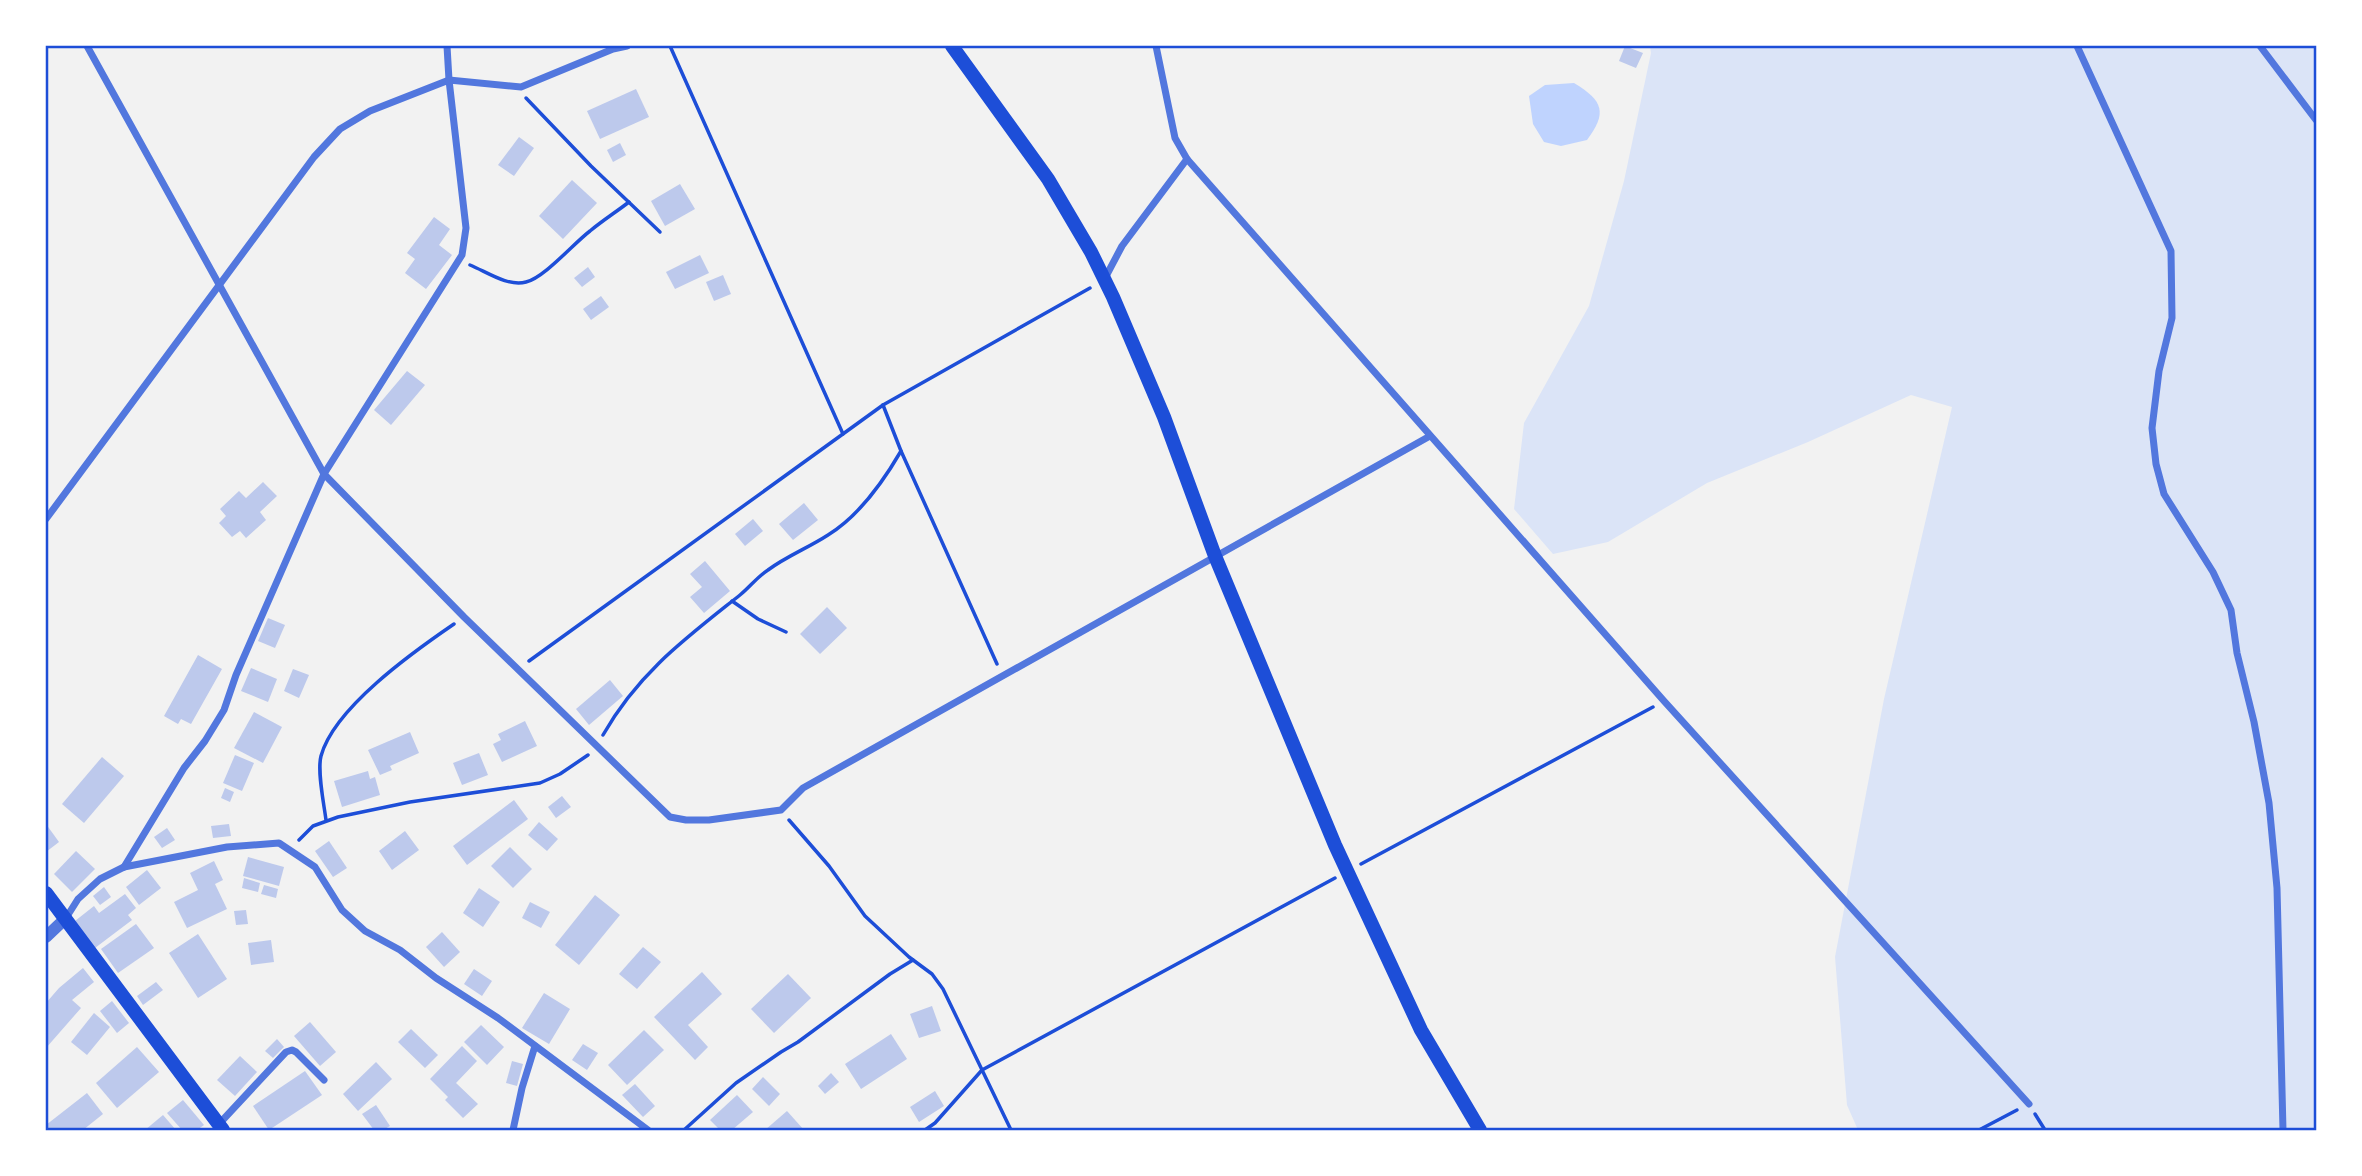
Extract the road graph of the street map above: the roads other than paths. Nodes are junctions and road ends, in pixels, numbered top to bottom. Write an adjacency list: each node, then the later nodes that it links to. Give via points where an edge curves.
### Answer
1 (87, 46): 12 (street)
2 (447, 46): 8 (street)
3 (627, 46): 8 (street, via 521,87)
4 (952, 46): 11 (main road, via 1048,178)
5 (1156, 46): 10 (street, via 1175,138)
6 (2077, 46): 28 (street, via 2171,251 2172,318 2151,428 2164,494 2231,610 2257,736 2277,888)
7 (2260, 46): 9 (street)
8 (449, 80): 12 (street, via 370,111 340,129); 14 (street, via 466,228 460,260)
9 (2316, 120)
10 (1187, 159): 11 (street, via 1122,246); 13 (street)
11 (1104, 280): 16 (main road, via 1164,417)
12 (218, 285): 14 (street); 15 (street)
13 (1430, 436): 16 (street); 23 (street)
14 (324, 474): 16 (street, via 670,817 709,820 781,810 803,788); 17 (street, via 224,710)
15 (46, 519)
16 (1215, 556): 27 (main road, via 1335,845 1421,1030)
17 (124, 867): 19 (street, via 100,879); 21 (street, via 279,843 315,867 342,910 365,931 400,950)
18 (46, 893): 19 (main road)
19 (66, 918): 20 (street); 24 (main road)
20 (46, 937)
21 (535, 1046): 25 (street); 26 (street)
22 (324, 1080): 24 (street, via 304,1057 292,1050 286,1052)
23 (2029, 1104)
24 (221, 1128)
25 (513, 1130)
26 (648, 1130)
27 (1480, 1130)
28 (2283, 1130)

